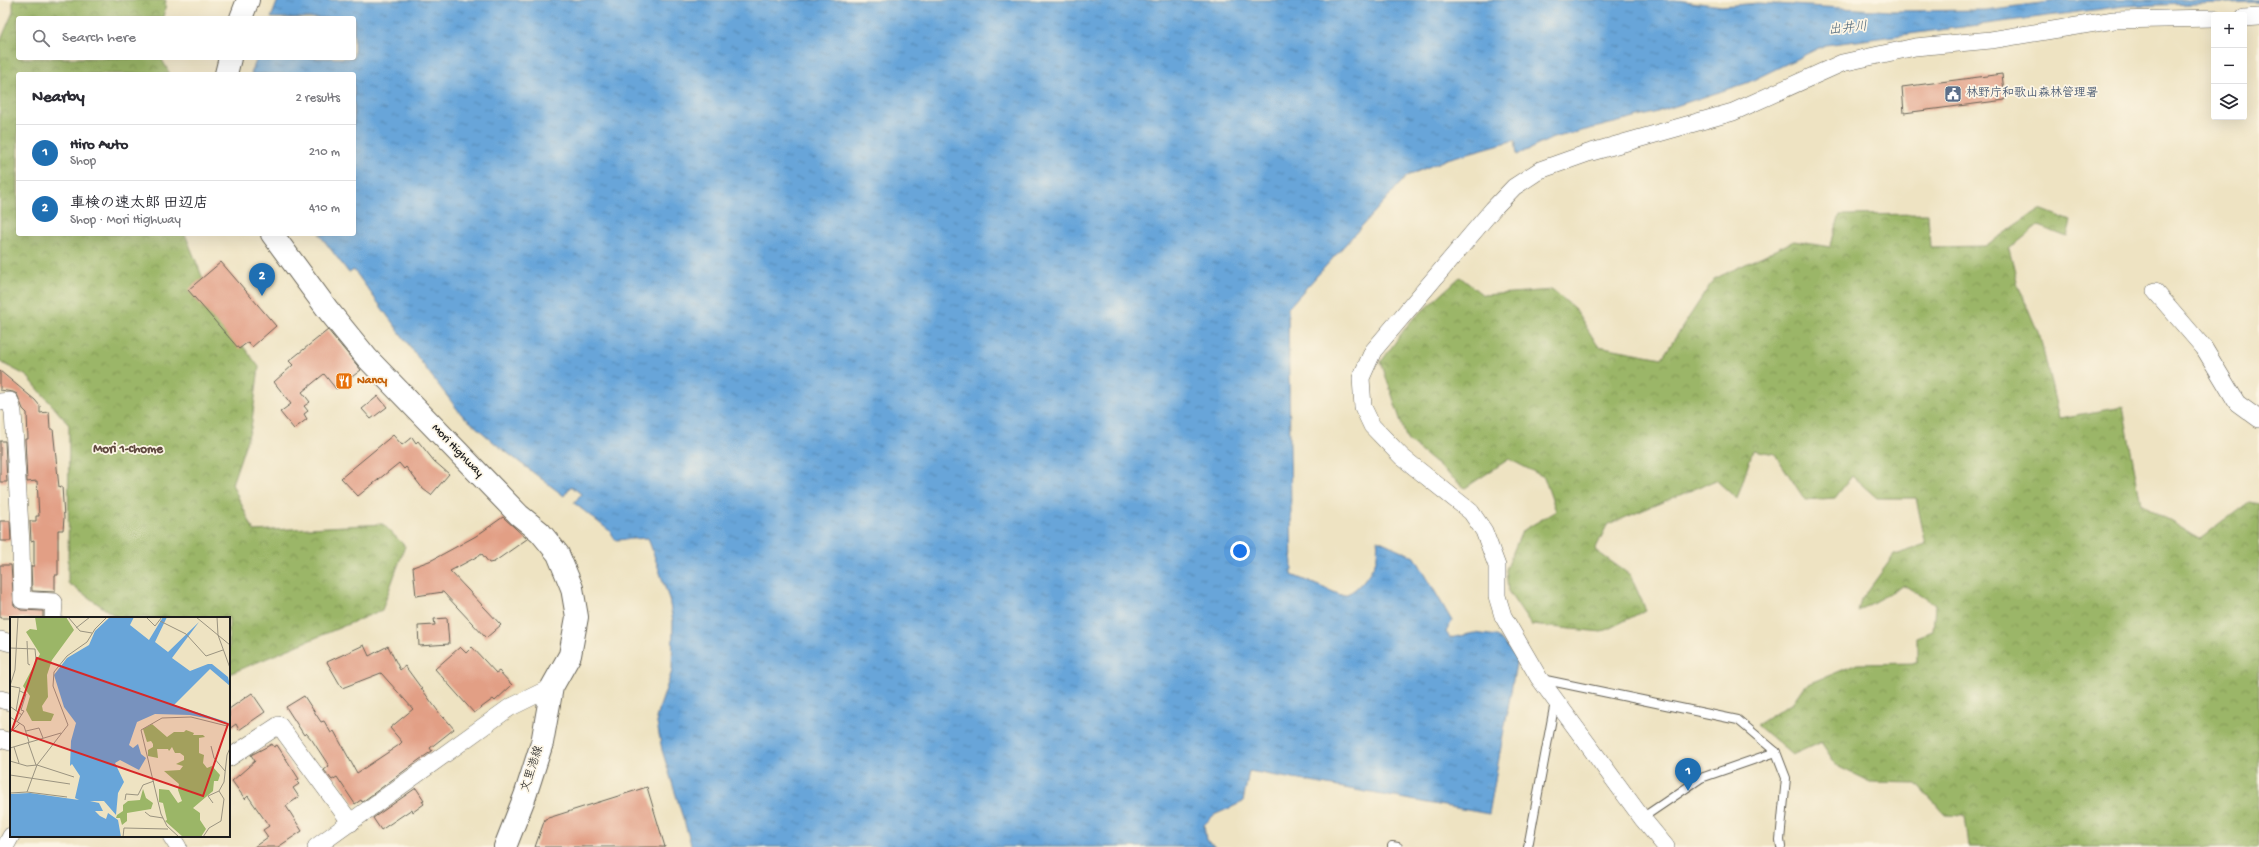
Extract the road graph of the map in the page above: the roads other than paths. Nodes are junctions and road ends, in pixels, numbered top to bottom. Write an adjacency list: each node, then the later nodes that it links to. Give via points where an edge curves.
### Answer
1 (248, 0): 2 (main road)
2 (242, 16)
3 (2259, 17): 5 (street)
4 (2211, 18): 16 (street, via 2114,20 1991,40 1915,47 1842,63 1732,112 1588,153 1540,170 1514,187 1373,351 1361,378 1363,407 1372,426 1402,457 1472,512 1484,531 1497,566 1497,596 1503,616)
5 (2247, 18)
6 (230, 60): 7 (main road)
7 (226, 72)
8 (273, 236): 17 (main road, Mori Highway, via 367,358 519,515 540,532 558,554 572,588 576,617 570,655)
9 (2155, 292): 11 (street, via 2204,348 2236,403)
10 (0, 402): 12 (street, via 10,401 13,412 17,449)
11 (2259, 419)
12 (8, 466): 13 (street, via 21,544 22,600 54,602)
13 (53, 617)
14 (0, 640): 15 (street)
15 (10, 643)
16 (1539, 678): 19 (street); 23 (lane, via 1738,720)
17 (552, 687): 26 (street, via 509,708); 32 (main road, 文里港線, via 542,743)
18 (0, 699): 20 (street)
19 (1555, 701): 25 (street); 33 (lane)
20 (10, 702)
21 (0, 739): 22 (street)
22 (10, 742)
23 (1776, 752): 25 (lane, via 1701,778); 35 (lane, via 1786,778)
24 (230, 757): 26 (street, via 279,724)
25 (1642, 818): 34 (street)
26 (350, 823): 31 (street)
27 (10, 837): 29 (street)
28 (172, 837): 30 (street)
29 (5, 847)
30 (178, 847)
31 (316, 847)
32 (505, 847)
33 (1528, 847)
34 (1666, 847)
35 (1781, 847)

